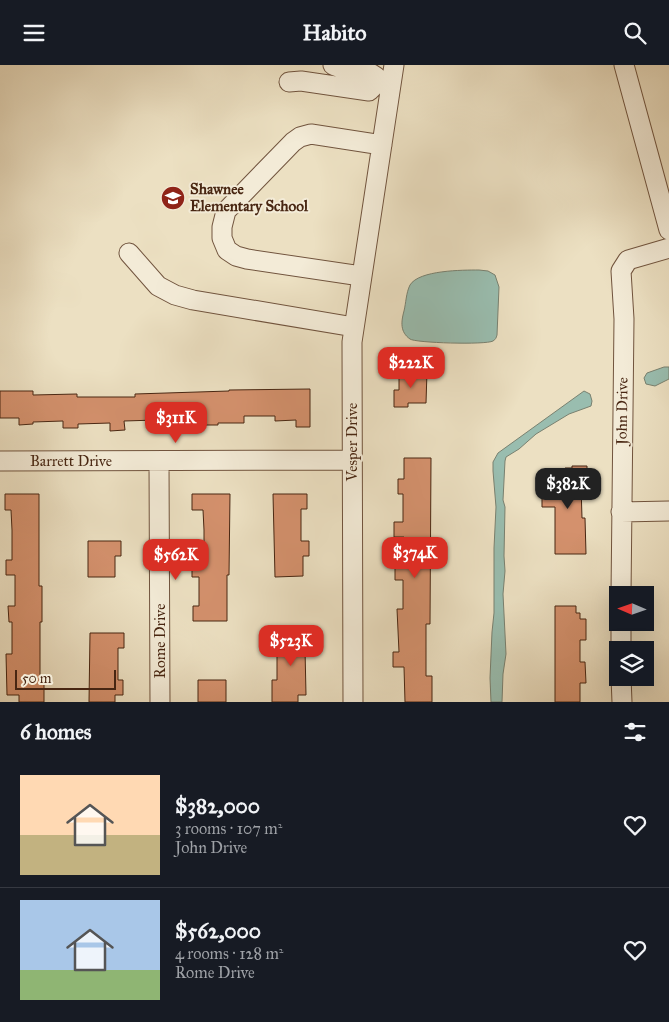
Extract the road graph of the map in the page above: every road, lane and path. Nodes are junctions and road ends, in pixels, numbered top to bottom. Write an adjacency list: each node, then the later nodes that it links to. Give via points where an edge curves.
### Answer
1 (332, 65): 3 (street, via 339,69)
2 (624, 65): 6 (street)
3 (388, 76): 4 (street, via 369,91); 5 (street, Vesper Drive)
4 (288, 82)
5 (382, 145): 9 (street, Vesper Drive); 9 (street, via 311,134 300,137 226,211 222,227 222,239 227,250 236,256)
6 (669, 229)
7 (669, 247): 15 (street, John Drive, via 628,260 621,271 624,319)
8 (129, 253): 10 (street, via 158,286 175,295)
9 (362, 276): 10 (street, Vesper Drive)
10 (354, 327): 11 (street, Vesper Drive)
11 (352, 460): 13 (street, Barrett Drive); 19 (street, Vesper Drive)
12 (0, 461): 13 (street, Barrett Drive)
13 (159, 461): 18 (street, Rome Drive)
14 (669, 511): 15 (street)
15 (621, 512): 16 (street, John Drive)
16 (621, 586)
17 (622, 686): 20 (street)
18 (160, 702)
19 (353, 702)
20 (622, 702)

